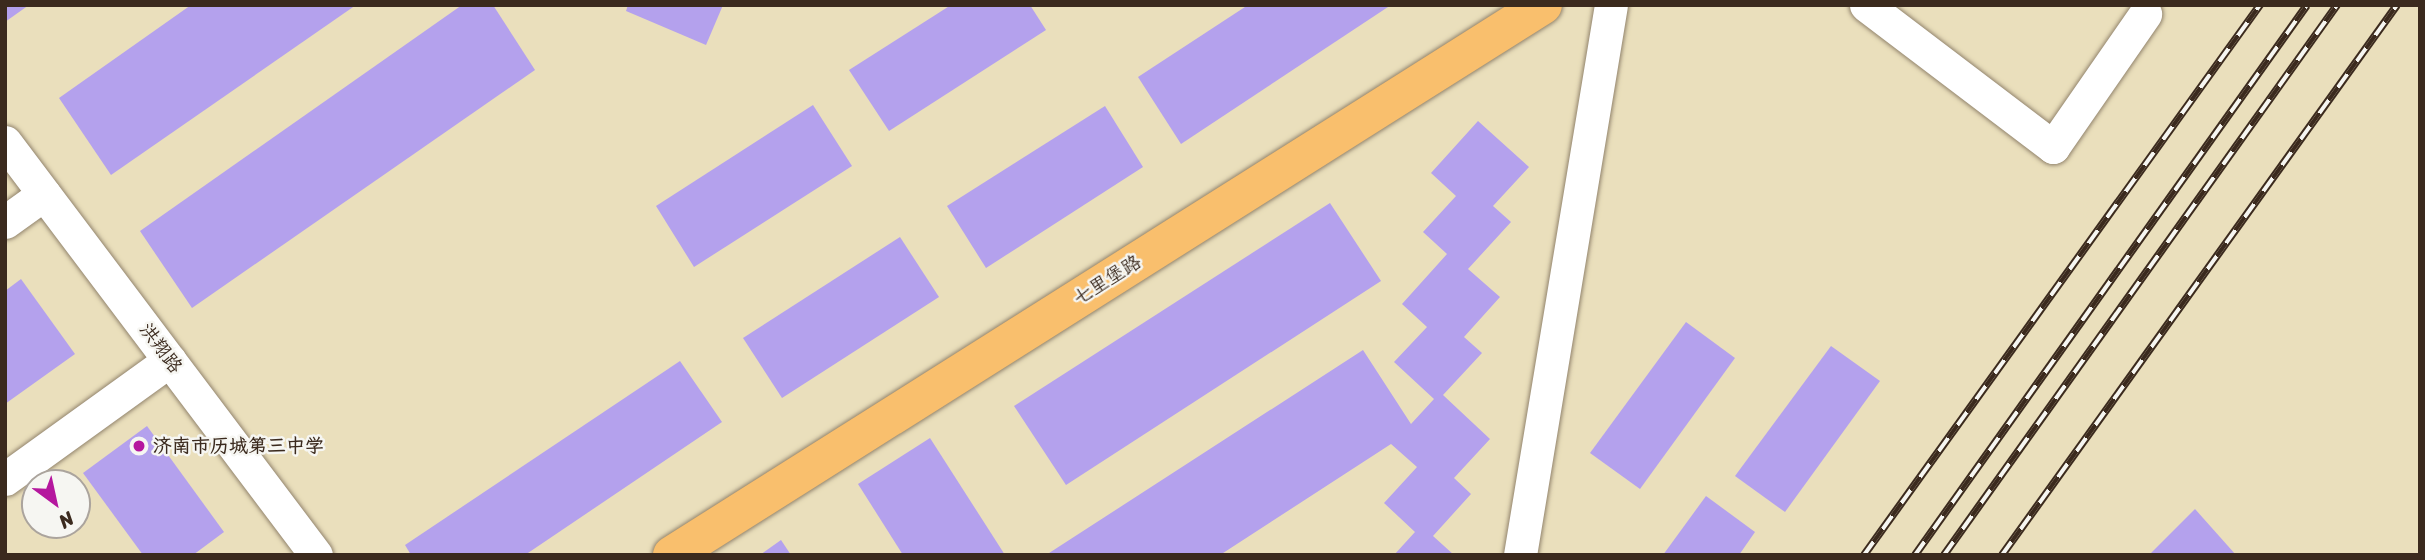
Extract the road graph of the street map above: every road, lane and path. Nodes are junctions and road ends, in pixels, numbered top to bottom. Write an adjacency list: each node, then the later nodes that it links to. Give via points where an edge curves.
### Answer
1 (1611, 5): 12 (street)
2 (1866, 5): 4 (street, via 2053,147)
3 (1527, 9): 11 (main road, 七里堡路)
4 (2145, 14)
5 (5, 142): 6 (street, 洪翔路)
6 (44, 194): 7 (street); 8 (street, 洪翔路)
7 (5, 222)
8 (170, 360): 9 (street); 10 (street, 洪翔路)
9 (5, 479)
10 (316, 555)
11 (672, 555)
12 (1520, 555)

